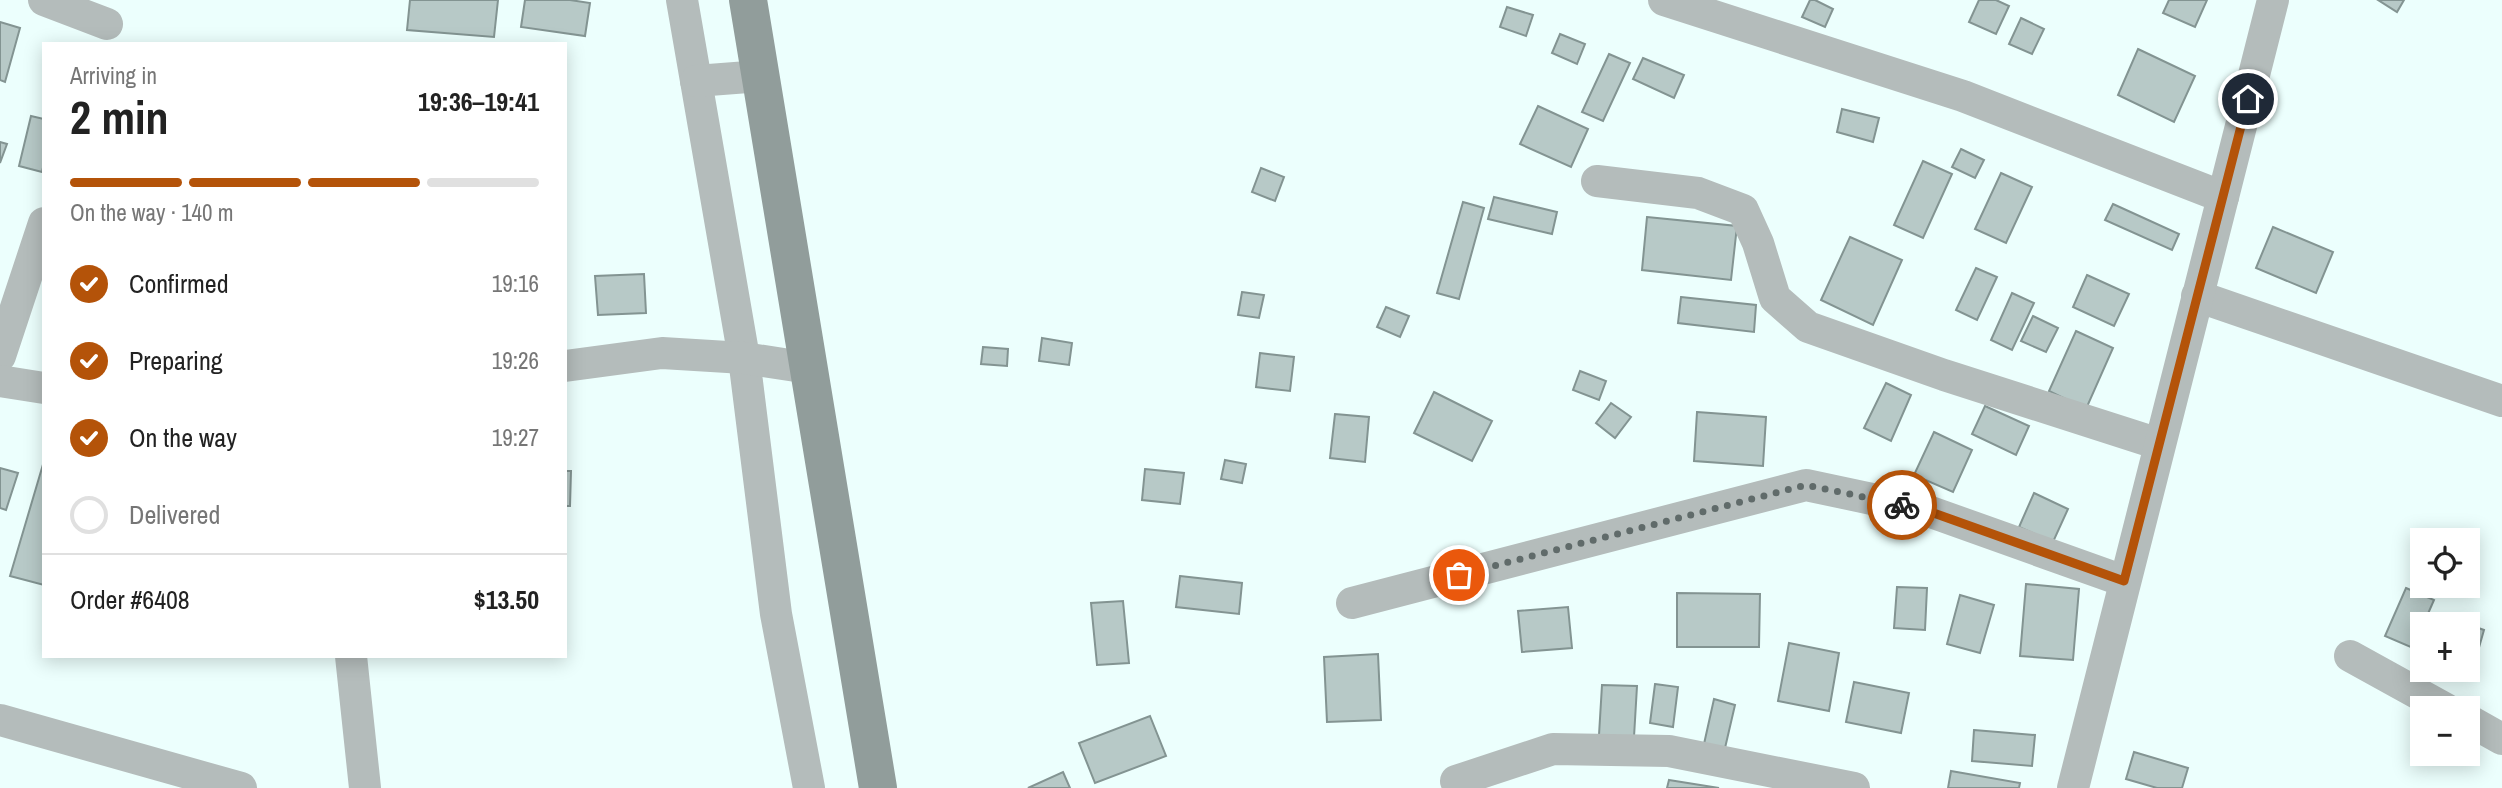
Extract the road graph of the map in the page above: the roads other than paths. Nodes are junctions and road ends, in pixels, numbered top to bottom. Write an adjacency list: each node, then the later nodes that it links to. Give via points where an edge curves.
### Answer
1 (44, 0): 6 (street)
2 (682, 0): 8 (street)
3 (748, 0): 7 (main road)
4 (1664, 0): 10 (street, via 1963,96)
5 (2273, 0): 10 (street)
6 (108, 23)
7 (761, 76): 8 (street); 16 (main road)
8 (696, 81): 14 (street)
9 (1597, 181): 20 (street, via 1698,193 1743,210 1775,298 1808,327)
10 (2223, 197): 12 (street)
11 (42, 229): 13 (street)
12 (2197, 296): 19 (street); 20 (street)
13 (0, 356)
14 (744, 358): 15 (street, via 662,353); 16 (street); 32 (street, via 776,614)
15 (567, 366)
16 (809, 368): 33 (main road)
17 (0, 382): 18 (street)
18 (42, 388)
19 (2502, 401)
20 (2159, 444): 21 (street)
21 (2124, 581): 22 (street, via 1928,511 1806,485); 35 (street)
22 (1352, 603)
23 (2350, 656): 25 (street)
24 (351, 658): 31 (street)
25 (2422, 696)
26 (0, 720): 30 (street)
27 (2480, 727): 28 (street)
28 (2502, 739)
29 (1456, 781): 34 (street, via 1553,749 1670,751)
30 (241, 788)
31 (365, 788)
32 (809, 788)
33 (878, 788)
34 (1854, 788)
35 (2073, 788)

